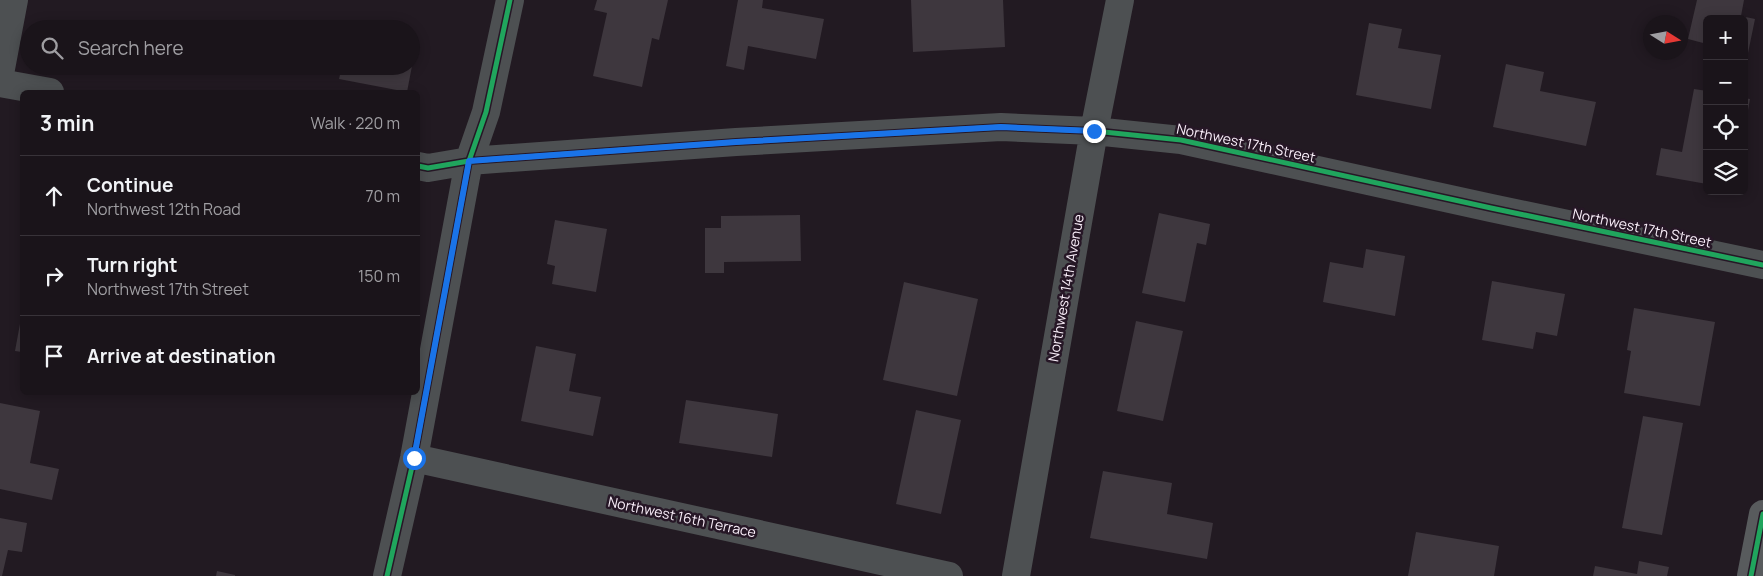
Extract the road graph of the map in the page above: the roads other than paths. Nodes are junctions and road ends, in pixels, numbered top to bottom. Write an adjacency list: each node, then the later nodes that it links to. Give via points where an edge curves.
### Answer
1 (14, 0): 4 (street)
2 (510, 0): 8 (street, via 486,112)
3 (1120, 0): 7 (street, Northwest 14th Avenue)
4 (0, 74)
5 (0, 82): 6 (street)
6 (40, 90)
7 (1094, 131): 8 (street, Northwest 17th Street, via 1001,127 726,142); 10 (street, Northwest 17th Street, via 1181,140); 15 (street, Northwest 14th Avenue)
8 (469, 161): 9 (street, Northwest 17th Street); 11 (street)
9 (420, 166)
10 (1763, 265)
11 (414, 458): 13 (street); 14 (street, Northwest 16th Terrace)
12 (1763, 514): 16 (main road)
13 (387, 576)
14 (949, 576)
15 (1016, 576)
16 (1751, 576)

